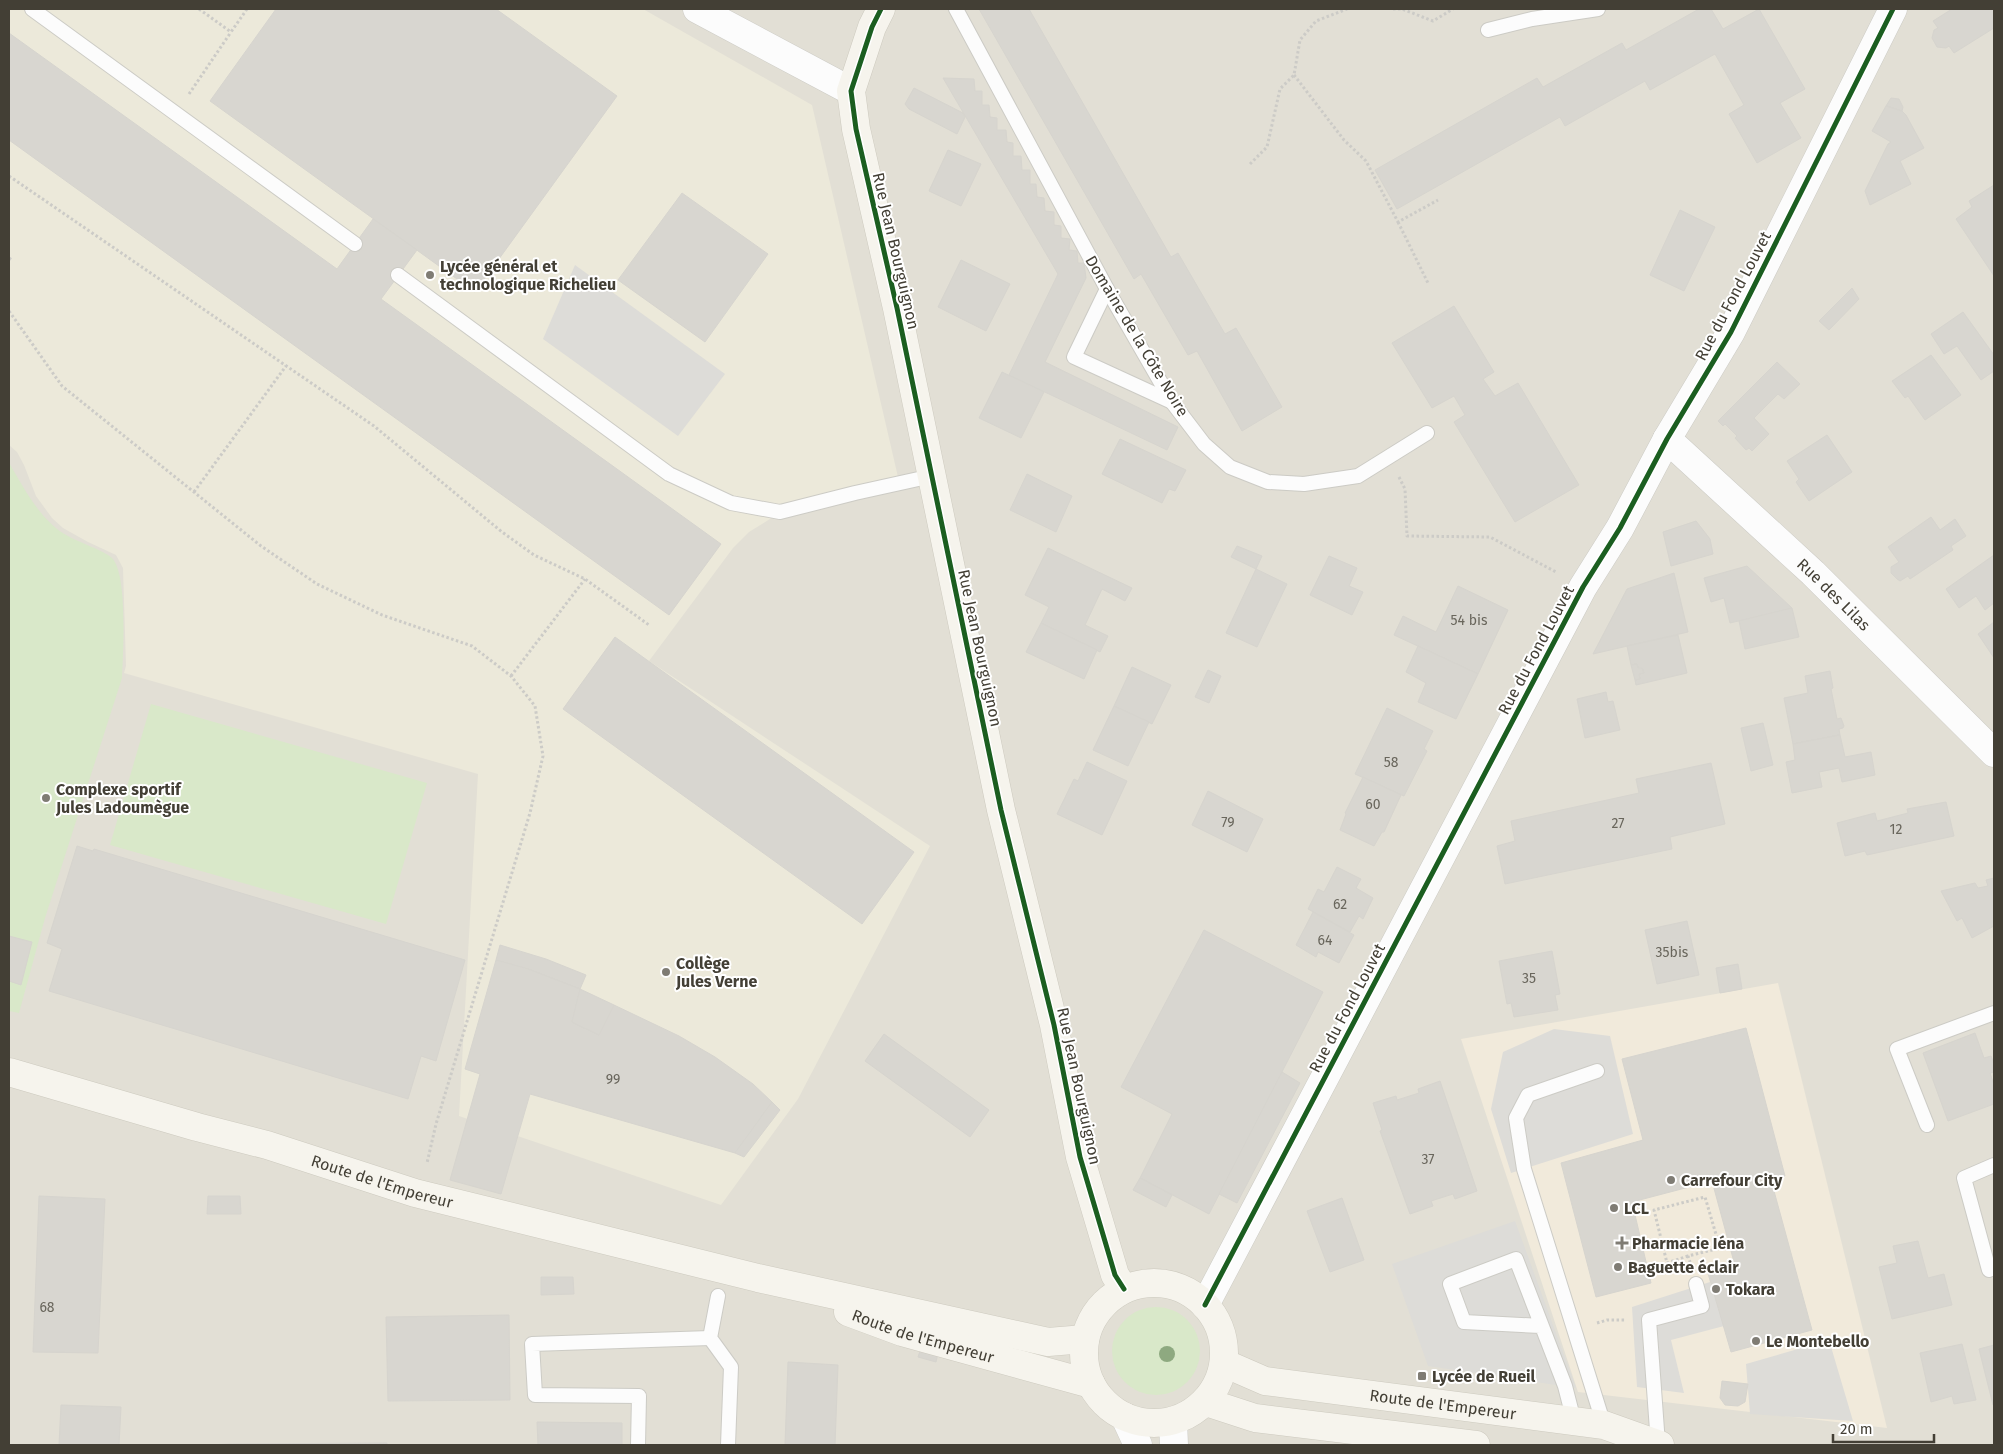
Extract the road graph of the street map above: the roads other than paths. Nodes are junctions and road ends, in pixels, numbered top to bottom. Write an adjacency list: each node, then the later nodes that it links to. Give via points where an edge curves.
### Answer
1 (32, 9): 9 (lane)
2 (697, 9): 8 (street)
3 (881, 9): 8 (main road, Rue Jean Bourguignon)
4 (956, 9): 11 (lane, Domaine de la Côte Noire)
5 (1598, 9): 7 (lane, via 1532,18)
6 (1893, 9): 14 (street, Rue du Fond Louvet, via 1731,332)
7 (1488, 30)
8 (850, 91): 15 (main road, Rue Jean Bourguignon)
9 (355, 244)
10 (398, 275): 15 (lane, via 669,474 731,502 780,512)
11 (1106, 289): 12 (lane, Domaine de la Côte Noire); 12 (lane, via 1074,357)
12 (1172, 402): 13 (lane, Domaine de la Côte Noire, via 1204,444 1230,467 1268,482 1304,484 1358,476)
13 (1427, 433)
14 (1667, 439): 16 (street, Rue des Lilas, via 1813,573); 27 (street, Rue du Fond Louvet, via 1620,528 1583,587)
15 (932, 476): 25 (main road, Rue Jean Bourguignon, via 1001,810 1054,1025 1080,1157 1115,1275)
16 (1994, 753)
17 (1994, 1013): 20 (lane, via 1897,1049)
18 (1597, 1071): 36 (lane, via 1528,1095 1516,1118 1524,1169)
19 (9, 1072): 23 (main road, Route de l'Empereur, via 267,1145 415,1193)
20 (1927, 1125)
21 (1994, 1165): 22 (lane, via 1964,1178)
22 (1989, 1270)
23 (758, 1278): 30 (main road, Route de l'Empereur, via 1048,1342); 32 (main road, Route de l'Empereur, via 902,1332)
24 (1696, 1284): 39 (lane, via 1702,1306 1649,1320)
25 (1124, 1289): 27 (main road, via 1145,1283 1167,1284 1188,1291); 30 (main road, via 1106,1302 1093,1319)
26 (718, 1296): 29 (lane)
27 (1205, 1305): 31 (main road, via 1218,1322)
28 (1541, 1326): 28 (lane, via 1516,1259 1450,1284 1464,1322); 35 (lane, via 1565,1386)
29 (710, 1338): 40 (lane, via 532,1344 535,1395 639,1396); 41 (lane, via 731,1367)
30 (1085, 1339): 32 (main road, via 1084,1361)
31 (1226, 1364): 33 (main road, via 1220,1383); 35 (main road, Route de l'Empereur, via 1265,1380)
32 (1091, 1384): 34 (main road, via 1105,1404)
33 (1206, 1402): 37 (main road); 38 (main road, via 1254,1418)
34 (1125, 1418): 37 (main road); 42 (street)
35 (1574, 1421): 36 (main road, Route de l'Empereur)
36 (1604, 1425): 39 (main road, Route de l'Empereur)
37 (1174, 1433)
38 (1411, 1441): 43 (main road)
39 (1659, 1444)
40 (638, 1445)
41 (728, 1445)
42 (1138, 1445)
43 (1476, 1445)

